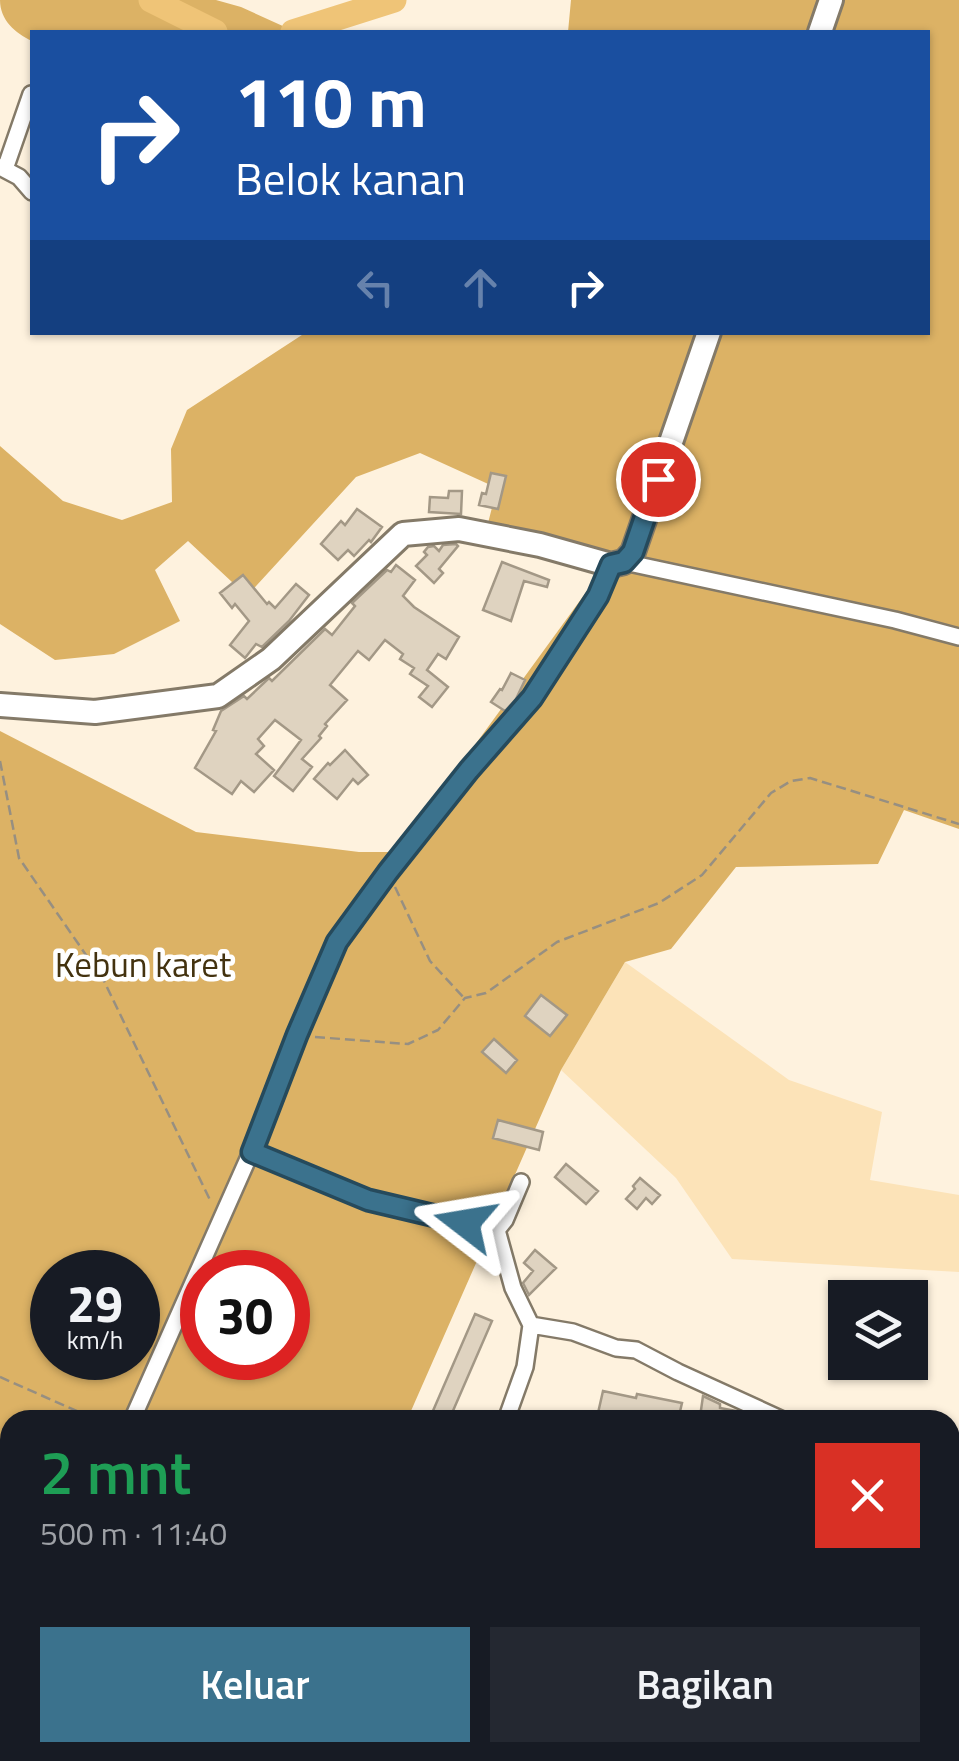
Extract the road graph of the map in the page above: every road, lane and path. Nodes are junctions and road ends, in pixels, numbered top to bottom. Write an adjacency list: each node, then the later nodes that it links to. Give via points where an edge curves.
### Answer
1 (832, 0): 2 (main road)
2 (821, 30)
3 (30, 94): 4 (street)
4 (2, 168): 5 (street)
5 (30, 190)
6 (708, 335): 7 (main road, via 633,552)
7 (617, 563): 8 (street); 9 (main road, via 458,528 403,534 271,659 218,696 94,712); 12 (street, via 532,698)
8 (959, 638)
9 (0, 705)
10 (0, 761): 17 (path, via 20,858 104,981)
11 (959, 824): 13 (path, via 810,778 791,780 702,874 660,903 556,942 486,993)
12 (388, 872): 13 (path, via 430,961); 14 (street, via 337,942)
13 (464, 998): 14 (path, via 438,1030 408,1044)
14 (297, 1035): 15 (street)
15 (252, 1152): 17 (street); 18 (street, via 368,1200)
16 (520, 1182): 18 (street)
17 (220, 1221): 22 (street)
18 (497, 1230): 19 (street, via 512,1288)
19 (531, 1324): 23 (street); 24 (street, via 636,1350)
20 (0, 1377): 21 (path)
21 (74, 1410)
22 (136, 1410)
23 (510, 1410)
24 (761, 1410)

